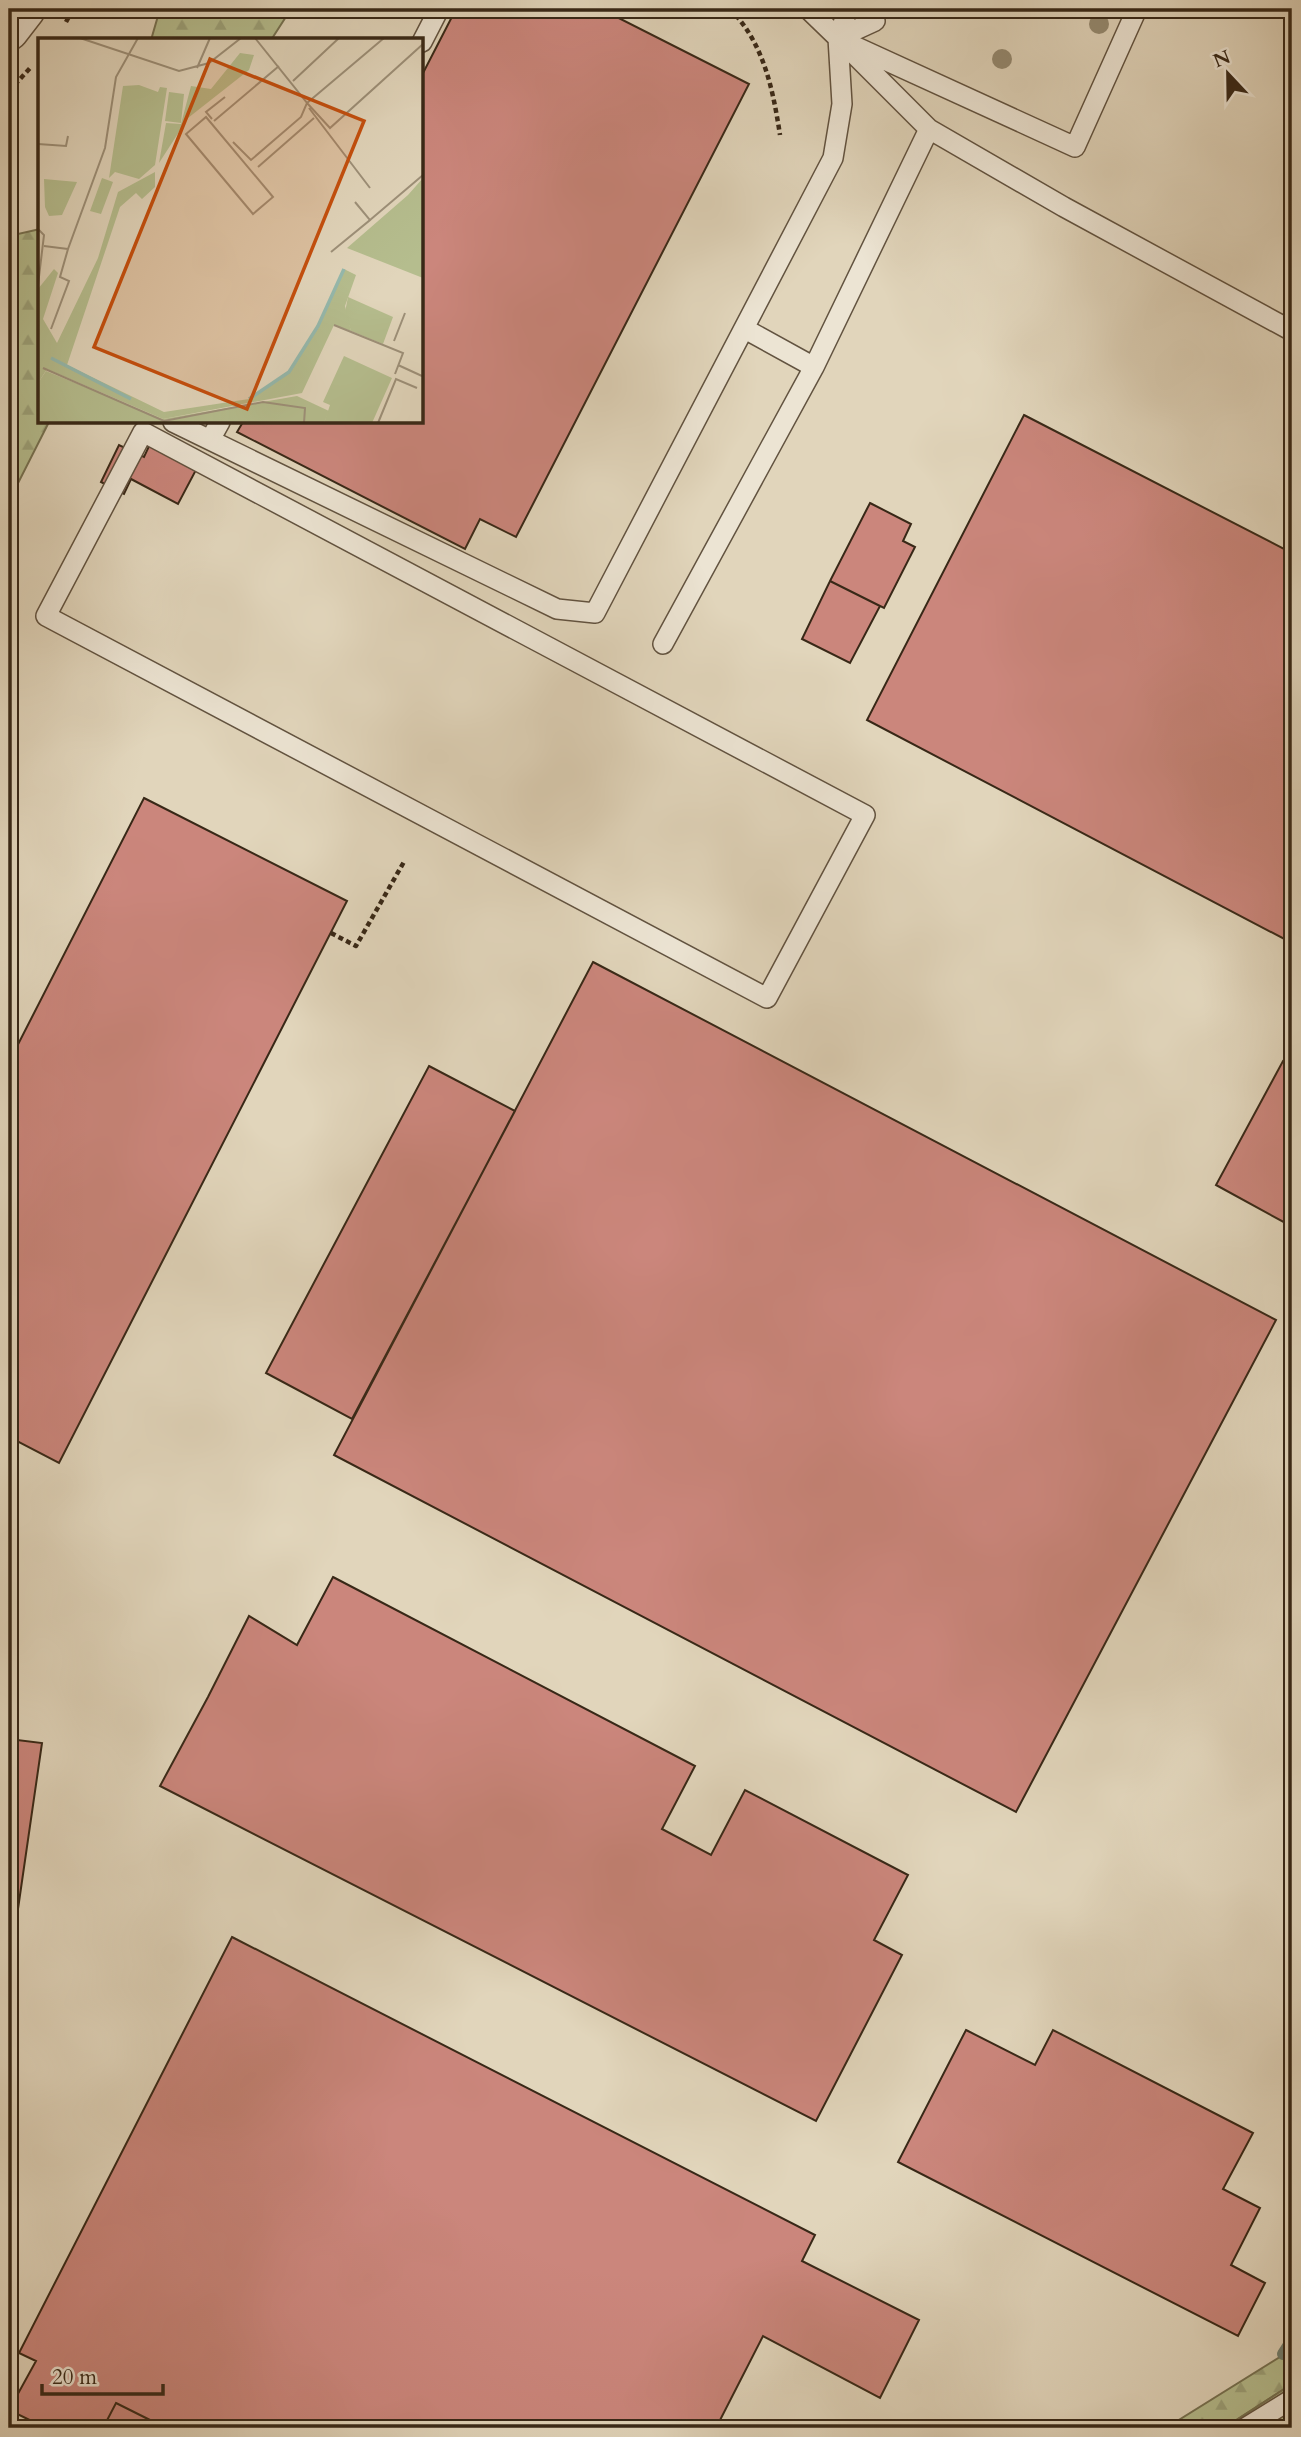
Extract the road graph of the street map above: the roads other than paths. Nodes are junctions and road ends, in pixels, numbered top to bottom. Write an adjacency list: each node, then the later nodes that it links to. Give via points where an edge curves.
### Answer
1 (26, 9): 7 (street)
2 (439, 9): 8 (lane)
3 (808, 9): 9 (lane)
4 (848, 9): 9 (lane)
5 (1137, 9): 9 (lane, via 1074,147)
6 (875, 21): 9 (lane)
7 (9, 31)
8 (424, 38)
9 (838, 38): 10 (lane); 11 (lane, via 842,104 833,158)
10 (929, 129): 12 (lane); 13 (lane)
11 (745, 329): 13 (lane); 16 (lane, via 595,613 556,609)
12 (1292, 331)
13 (814, 367): 17 (lane)
14 (177, 424): 16 (lane)
15 (219, 424): 16 (lane)
16 (210, 440)
17 (663, 643)
18 (865, 815): 18 (lane, via 767,998 46,616 143,432)
19 (1292, 2399): 20 (lane)
20 (1245, 2428)

